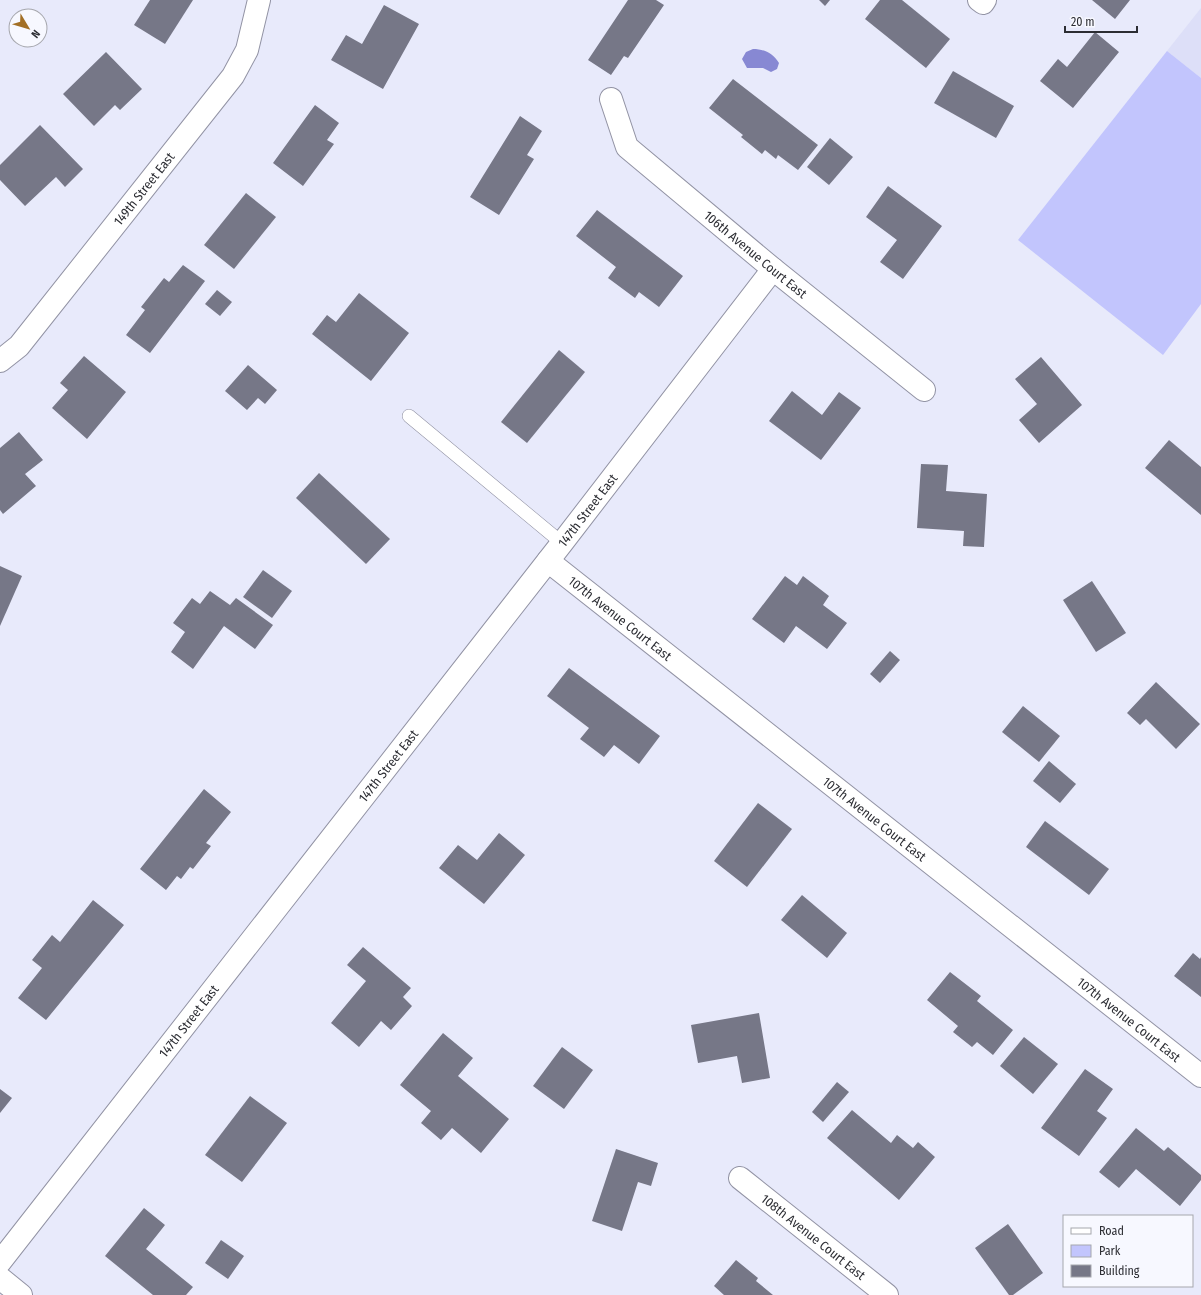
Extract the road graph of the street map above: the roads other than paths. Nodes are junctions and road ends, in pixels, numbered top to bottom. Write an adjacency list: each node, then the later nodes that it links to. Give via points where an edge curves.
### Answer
1 (259, 0): 4 (street, 149th Street East, via 247,50 233,76 19,346)
2 (611, 100): 3 (street, 106th Avenue Court East, via 627,147)
3 (773, 269): 5 (street, 106th Avenue Court East); 7 (street, 147th Street East)
4 (0, 361)
5 (924, 390)
6 (409, 416): 7 (lane)
7 (562, 543): 8 (street, 147th Street East)
8 (548, 561): 9 (street, 107th Avenue Court East); 11 (street, 147th Street East)
9 (1201, 1076)
10 (740, 1178): 13 (street, 108th Avenue Court East)
11 (0, 1262)
12 (0, 1278): 14 (street)
13 (878, 1292)
14 (21, 1295)

